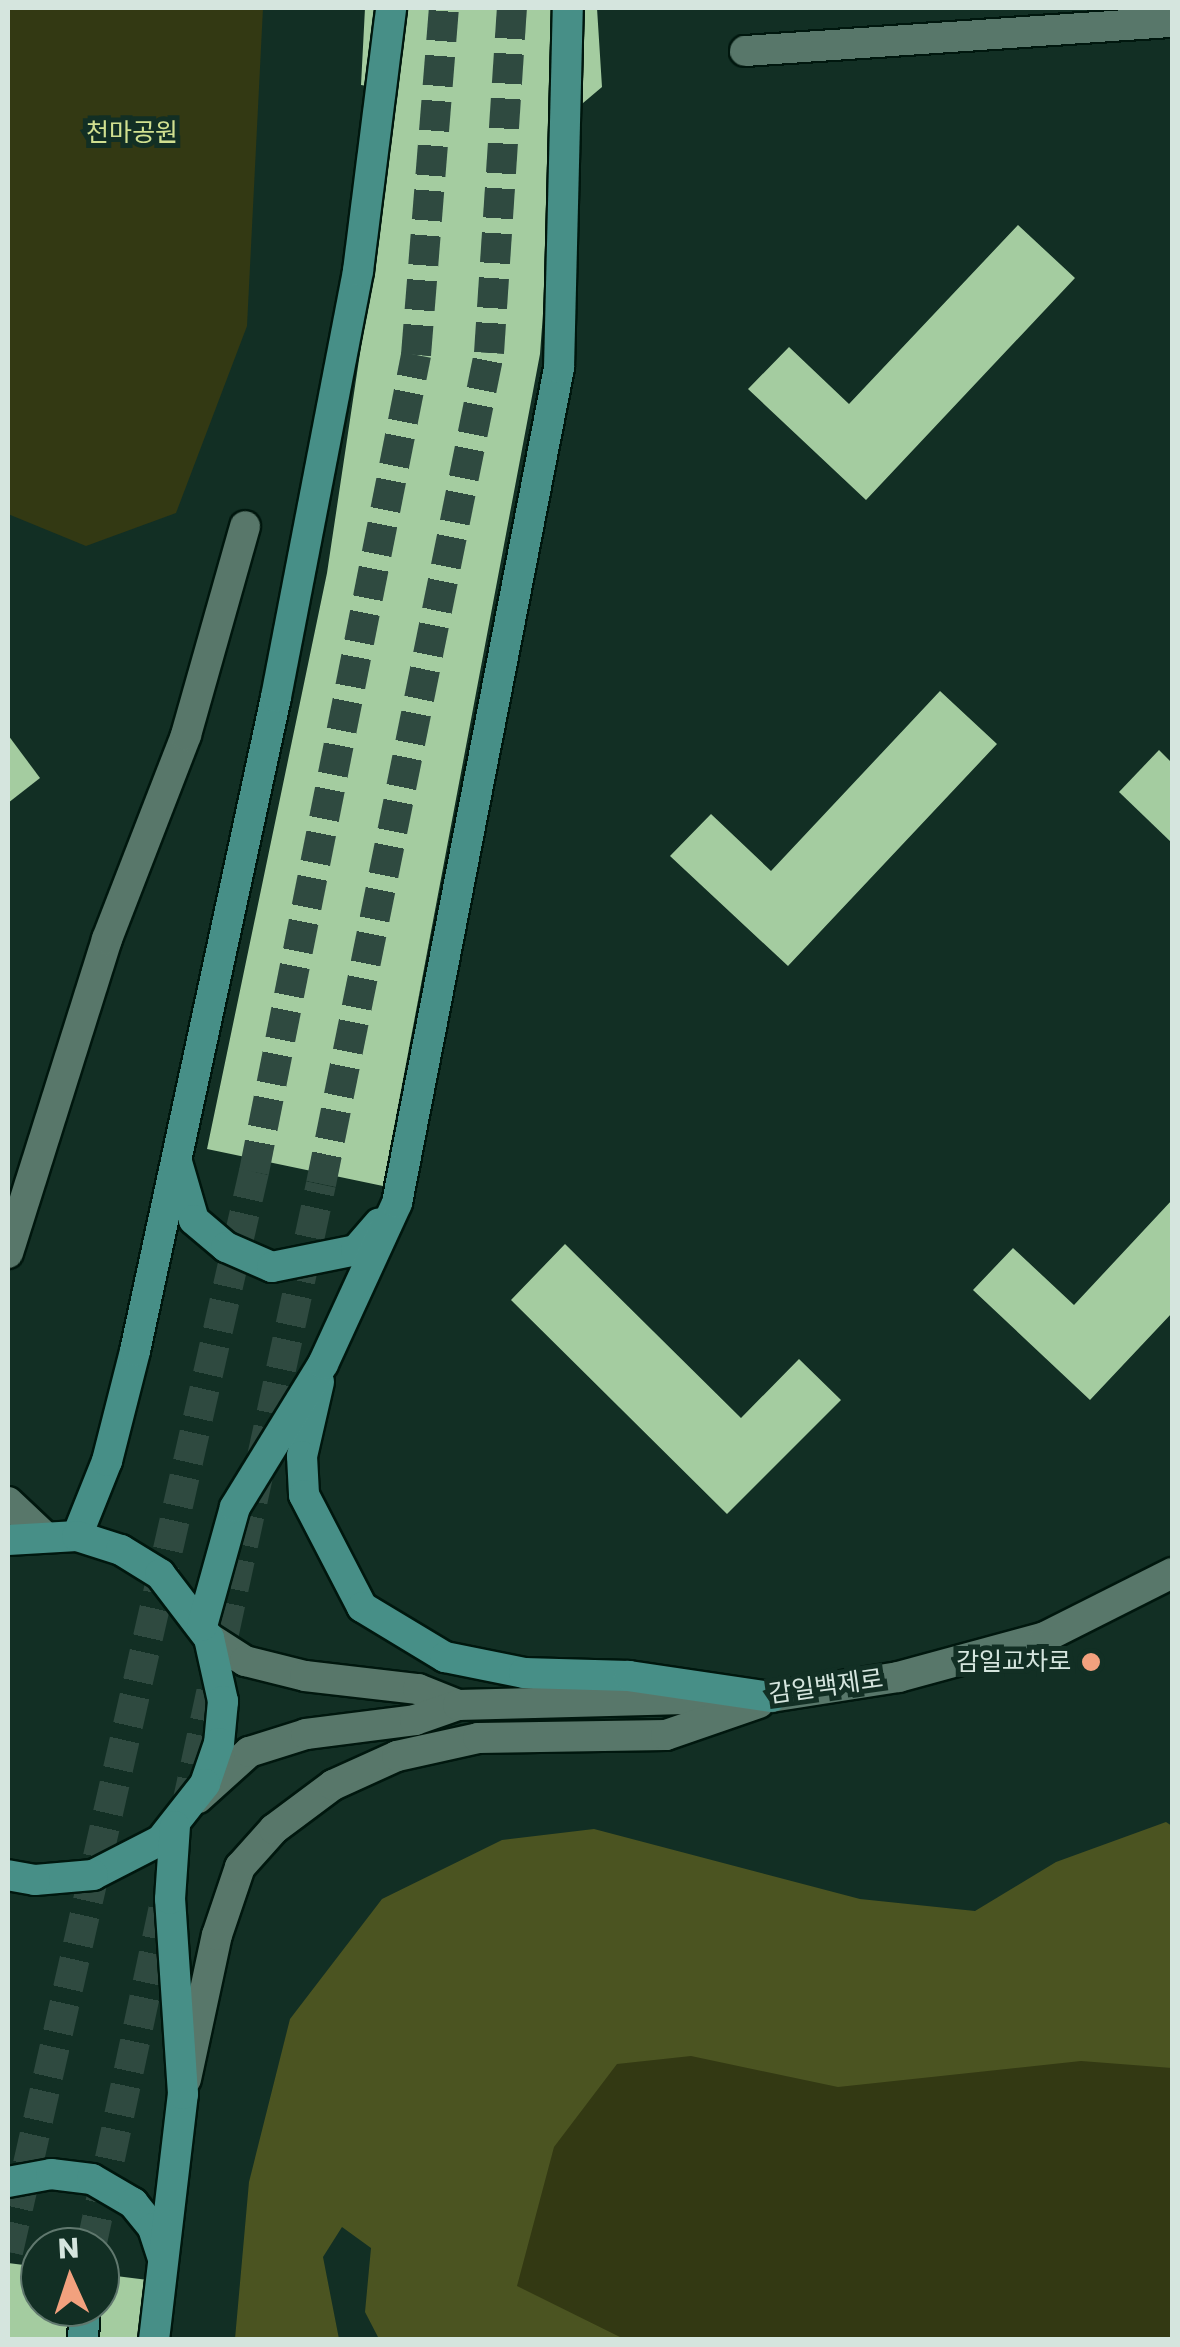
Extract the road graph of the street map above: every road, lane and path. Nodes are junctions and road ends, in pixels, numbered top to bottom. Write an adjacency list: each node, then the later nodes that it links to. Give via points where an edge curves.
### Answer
1 (391, 8): 6 (main road, via 358,271 276,697)
2 (568, 8): 7 (main road, via 559,368)
3 (1172, 22): 4 (main road)
4 (745, 51)
5 (245, 526): 8 (main road, via 186,736 108,939)
6 (174, 1147): 7 (main road, via 194,1220 226,1247 272,1267 356,1250); 12 (main road, via 135,1352 107,1461)
7 (397, 1203): 9 (main road)
8 (8, 1253)
9 (323, 1364): 15 (main road, via 235,1507); 16 (main road, via 302,1456 304,1495 362,1607 445,1657 524,1673 629,1676)
10 (8, 1502): 11 (main road)
11 (42, 1534): 12 (main road); 13 (main road)
12 (77, 1536): 15 (main road, via 141,1560 176,1589)
13 (8, 1540)
14 (1172, 1573): 16 (main road, 감일백제로, via 1045,1637 898,1677)
15 (206, 1632): 17 (main road, via 245,1662 418,1689); 18 (main road, via 221,1679 222,1723 213,1764)
16 (771, 1697): 17 (main road, 감일백제로); 20 (main road, via 666,1735 478,1738 397,1756 333,1785 274,1829 240,1867 217,1934)
17 (458, 1705): 18 (main road, via 415,1720 306,1734 249,1752)
18 (185, 1815): 19 (main road, via 146,1852 93,1875); 20 (main road, via 170,1899)
19 (8, 1875)
20 (183, 2094): 22 (main road)
21 (8, 2182): 22 (main road, via 51,2174 92,2179 133,2204 153,2228)
22 (164, 2261): 23 (main road)
23 (154, 2340)

